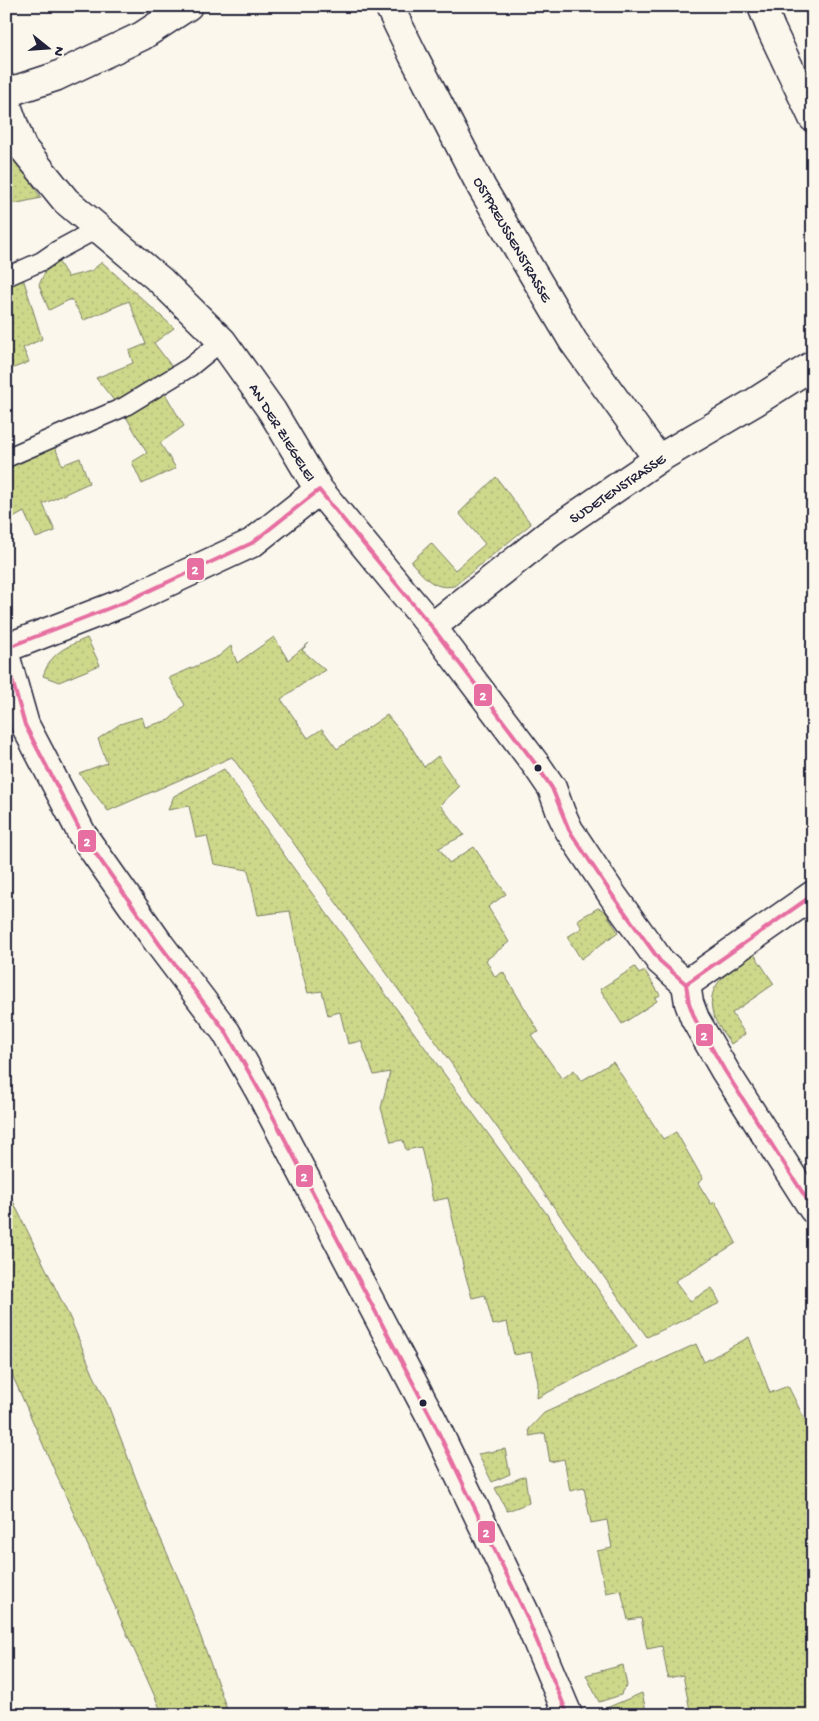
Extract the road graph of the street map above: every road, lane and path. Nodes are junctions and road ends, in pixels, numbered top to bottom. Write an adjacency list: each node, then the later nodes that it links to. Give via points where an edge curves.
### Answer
1 (188, 6): 4 (street, via 142,36 55,76)
2 (389, 6): 12 (street, OSTPREUSSENSTRASSE, via 482,188 558,316)
3 (762, 6): 6 (street)
4 (6, 93)
5 (6, 103): 7 (street, AN DER ZIEGELEI, via 22,147 66,201)
6 (813, 118)
7 (97, 229): 8 (lane, via 42,261); 9 (street, AN DER ZIEGELEI, via 132,255)
8 (6, 276)
9 (222, 341): 11 (lane, via 190,367 124,407); 13 (street, AN DER ZIEGELEI, via 272,411)
10 (813, 365): 12 (street, SUDETENSTRASSE)
11 (6, 458)
12 (658, 458): 14 (street, SUDETENSTRASSE, via 549,534)
13 (320, 490): 14 (street, AN DER ZIEGELEI); 15 (street, via 252,543 125,602)
14 (432, 627): 18 (street, AN DER ZIEGELEI, via 552,788 569,830 613,896 660,961)
15 (6, 648)
16 (6, 658): 20 (street, via 25,725 82,834 226,1032 259,1090 433,1421 526,1615)
17 (813, 895): 18 (street)
18 (686, 984): 19 (street, via 695,1019)
19 (813, 1209)
20 (568, 1715)

